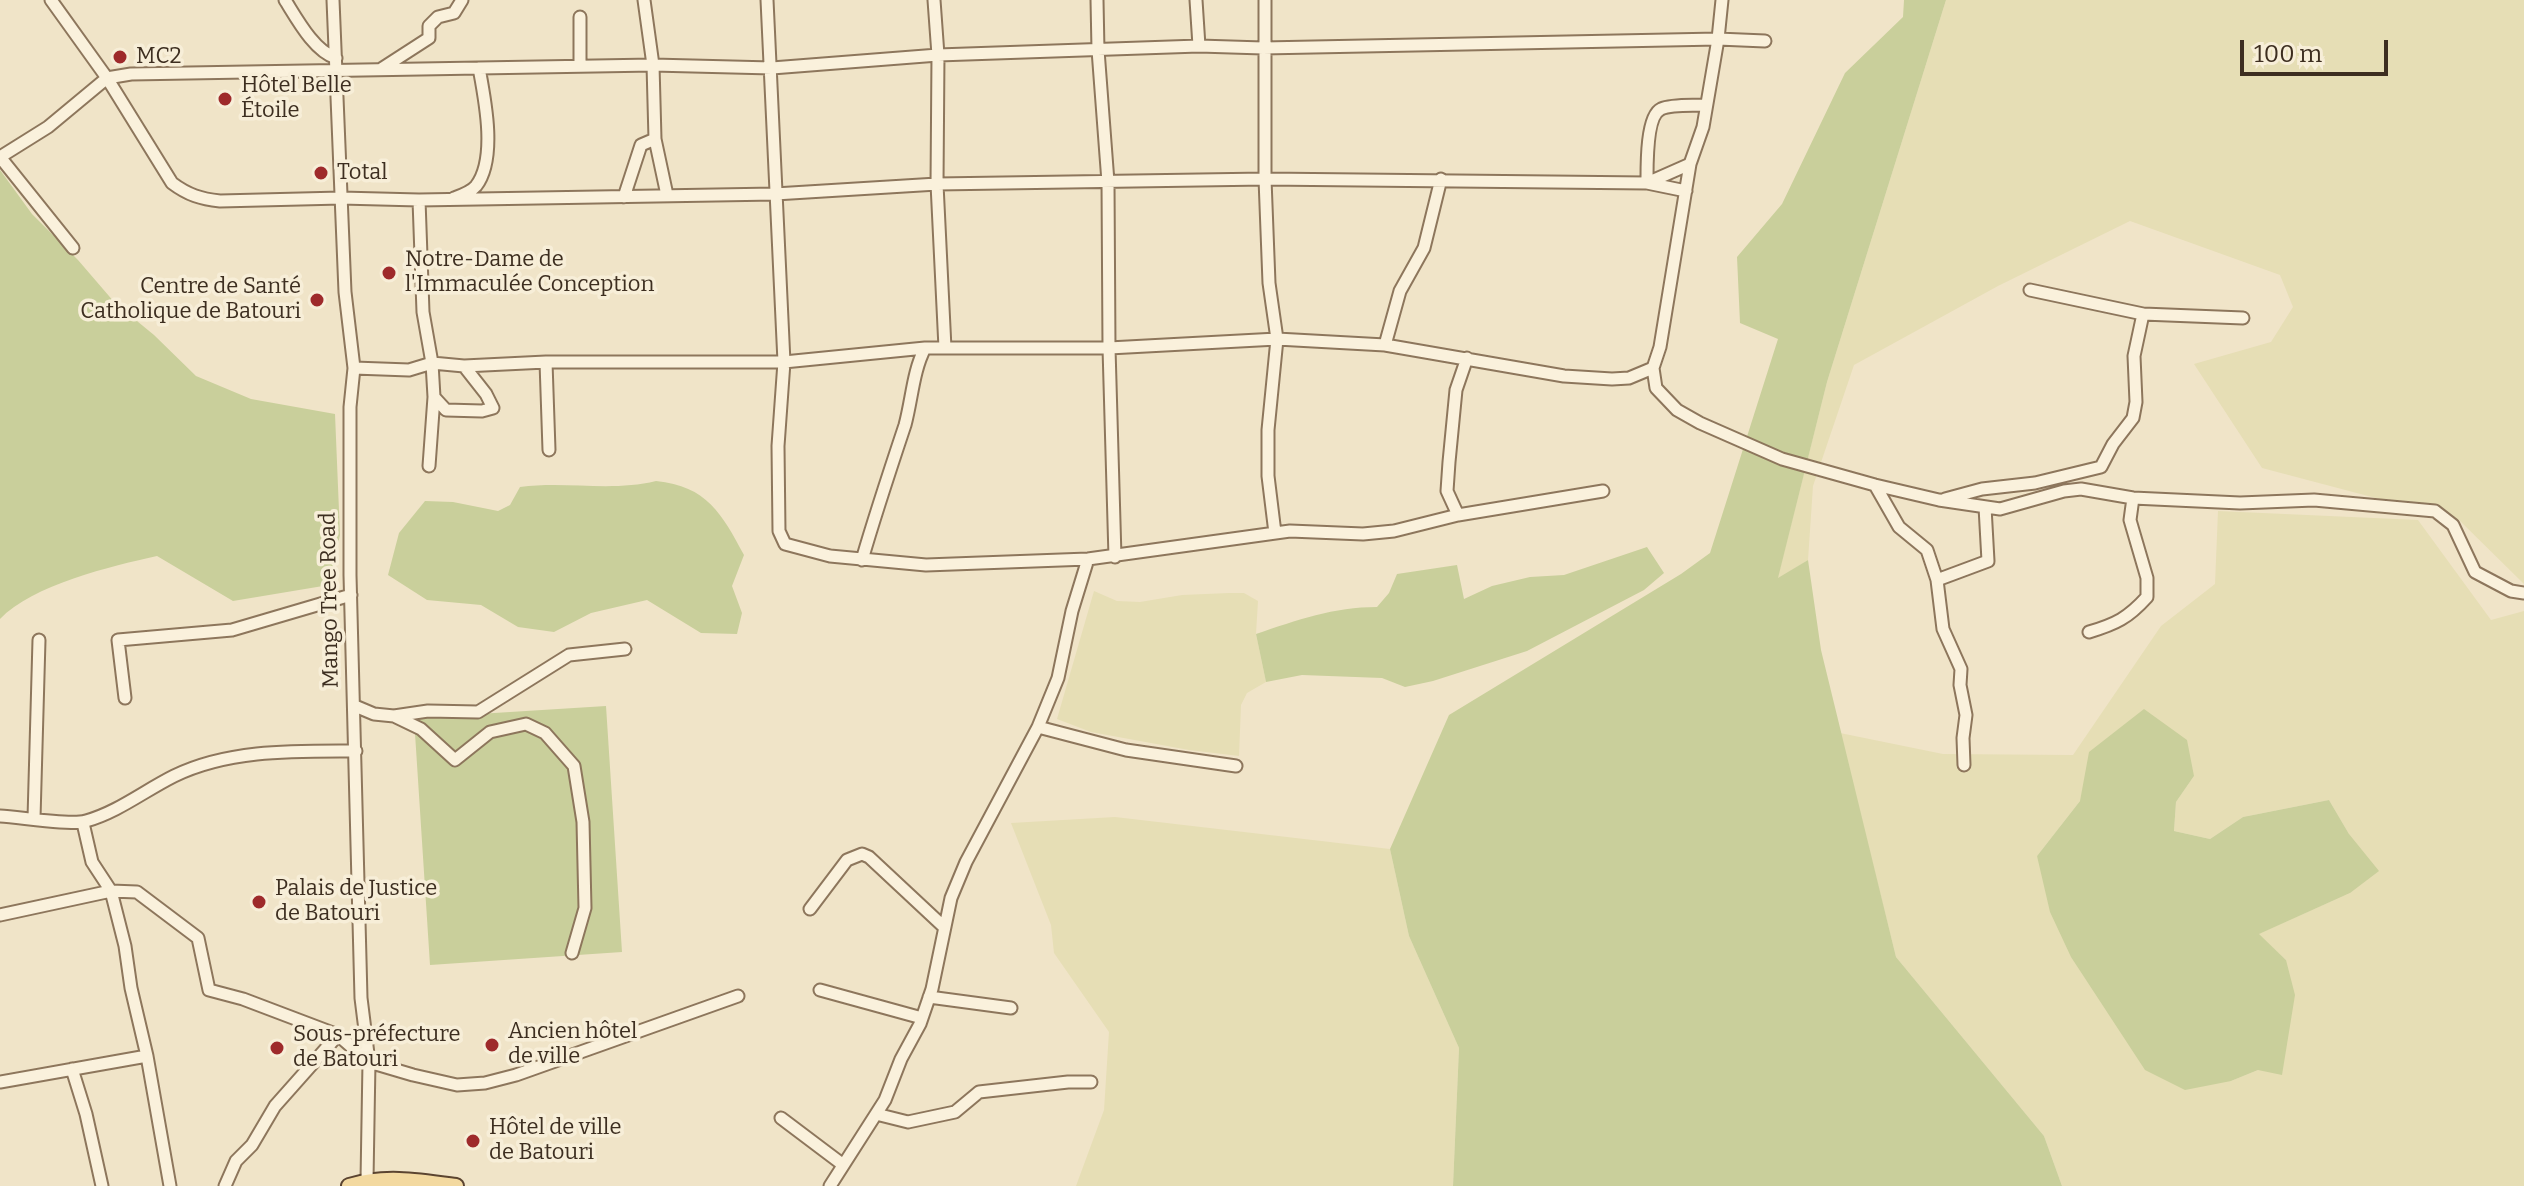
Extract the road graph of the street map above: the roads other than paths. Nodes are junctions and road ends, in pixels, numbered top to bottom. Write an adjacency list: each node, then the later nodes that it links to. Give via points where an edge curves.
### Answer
1 (51, 0): 26 (street)
2 (285, 0): 19 (street, via 316,42)
3 (333, 0): 19 (street, Mango Tree Road)
4 (462, 0): 24 (street, via 454,13 429,26 429,38)
5 (644, 0): 20 (street)
6 (767, 0): 23 (street)
7 (934, 0): 18 (street)
8 (1097, 0): 17 (street)
9 (1196, 0): 15 (street)
10 (1265, 0): 16 (street)
11 (1722, 0): 13 (street)
12 (580, 17): 21 (street)
13 (1718, 39): 14 (street); 16 (street); 27 (street)
14 (1765, 41)
15 (1199, 46): 16 (street); 17 (street)
16 (1263, 48): 31 (street)
17 (1098, 50): 18 (street); 33 (street)
18 (938, 55): 23 (street); 35 (street)
19 (336, 58): 25 (street, Mango Tree Road)
20 (653, 65): 21 (street); 23 (street); 28 (street)
21 (580, 66): 22 (street)
22 (479, 68): 24 (street); 42 (street, via 487,168 474,189)
23 (772, 68): 37 (street)
24 (380, 69): 25 (street)
25 (338, 72): 26 (street); 40 (street, Mango Tree Road)
26 (107, 78): 29 (street, via 48,127); 40 (street, via 165,175 185,193 220,201)
27 (1706, 105): 30 (street); 34 (street, via 1660,109 1654,116)
28 (655, 139): 38 (street); 39 (street, via 641,145)
29 (0, 157): 43 (street)
30 (1690, 164): 34 (street); 36 (street)
31 (1265, 179): 32 (street); 33 (street); 47 (street)
32 (1441, 179): 34 (street); 48 (street, via 1424,248 1400,291)
33 (1108, 182): 35 (street); 51 (street)
34 (1647, 183): 36 (street)
35 (937, 184): 37 (street); 50 (street)
36 (1686, 191): 58 (street, via 1668,311)
37 (775, 194): 38 (street); 54 (street)
38 (667, 195): 39 (street)
39 (624, 197): 42 (street)
40 (341, 198): 41 (street); 57 (street, Mango Tree Road)
41 (419, 200): 42 (street); 55 (street, via 423,312)
42 (449, 200)
43 (73, 248)
44 (2030, 290): 45 (street)
45 (2143, 314): 46 (street); 65 (street, via 2134,356 2133,418 2101,467)
46 (2243, 318)
47 (1277, 339): 48 (street); 51 (street); 68 (street, via 1268,430)
48 (1385, 345): 52 (street)
49 (925, 348): 50 (street); 54 (street); 71 (street)
50 (945, 348): 51 (street)
51 (1109, 348): 69 (street)
52 (1467, 358): 58 (street, via 1612,379); 67 (street, via 1456,390 1447,491)
53 (546, 362): 54 (street); 56 (street); 60 (street)
54 (784, 362): 71 (street, via 778,446 782,540 795,548)
55 (432, 363): 56 (street); 57 (street, via 409,370); 59 (street)
56 (464, 366): 59 (street, via 493,408 446,410)
57 (354, 368): 74 (street, Mango Tree Road)
58 (1653, 368): 62 (street, via 1656,388 1677,410 1700,423 1782,459)
59 (434, 397): 61 (street)
60 (549, 450)
61 (429, 466)
62 (1875, 485): 65 (street); 72 (street, via 1899,527 1927,550)
63 (1603, 491): 67 (street)
64 (2133, 498): 66 (street, via 2081,489 2007,508); 73 (street, via 2314,500 2435,511 2453,525 2475,572); 75 (street, via 2130,520 2147,578 2147,597 2117,624)
65 (1939, 500): 66 (street)
66 (1985, 507): 72 (street, via 1988,561)
67 (1458, 515): 68 (street, via 1394,531)
68 (1275, 533): 69 (street)
69 (1115, 557): 70 (street)
70 (1088, 559): 71 (street, via 926,565); 81 (street, via 1063,663)
71 (862, 560)
72 (1937, 580): 83 (street, via 1943,629 1961,669)
73 (2524, 593)
74 (351, 595): 78 (street, via 232,630 118,640); 79 (street, Mango Tree Road)
75 (2089, 632)
76 (39, 640): 86 (street)
77 (625, 649): 80 (street, via 569,655 483,711)
78 (125, 698)
79 (355, 706): 80 (street); 82 (street, Mango Tree Road)
80 (394, 716): 92 (street, via 421,729 455,760 490,732 526,724 545,733 574,766 585,908)
81 (1038, 727): 84 (street, via 1126,750); 91 (street, via 966,862)
82 (356, 751): 87 (street, via 266,753 222,760 174,776); 100 (street, Mango Tree Road, via 361,998)
83 (1964, 765)
84 (1236, 766)
85 (0, 816): 86 (street)
86 (34, 818): 87 (street)
87 (83, 823): 88 (street, via 92,862)
88 (111, 891): 90 (street); 98 (street, via 137,892 198,938 209,990); 99 (street)
89 (810, 909): 91 (street, via 847,860 862,854)
90 (0, 915)
91 (944, 927): 95 (street)
92 (572, 953)
93 (820, 990): 97 (street)
94 (738, 996): 100 (street, via 485,1083 457,1085)
95 (929, 997): 96 (street); 97 (street)
96 (1011, 1008)
97 (922, 1018): 104 (street)
98 (338, 1035): 100 (street); 110 (street, via 275,1106)
99 (147, 1056): 101 (street); 109 (street)
100 (369, 1062): 107 (street, Mango Tree Road)
101 (72, 1069): 102 (street); 108 (street)
102 (0, 1082)
103 (1091, 1082): 104 (street, via 979,1092 955,1112 908,1122)
104 (876, 1114): 106 (street)
105 (781, 1118): 106 (street)
106 (842, 1164): 113 (street)
107 (372, 1182): 111 (main road); 112 (main road, via 395,1179)
108 (102, 1186)
109 (170, 1186)
110 (225, 1186)
111 (349, 1186)
112 (456, 1186)
113 (830, 1186)

